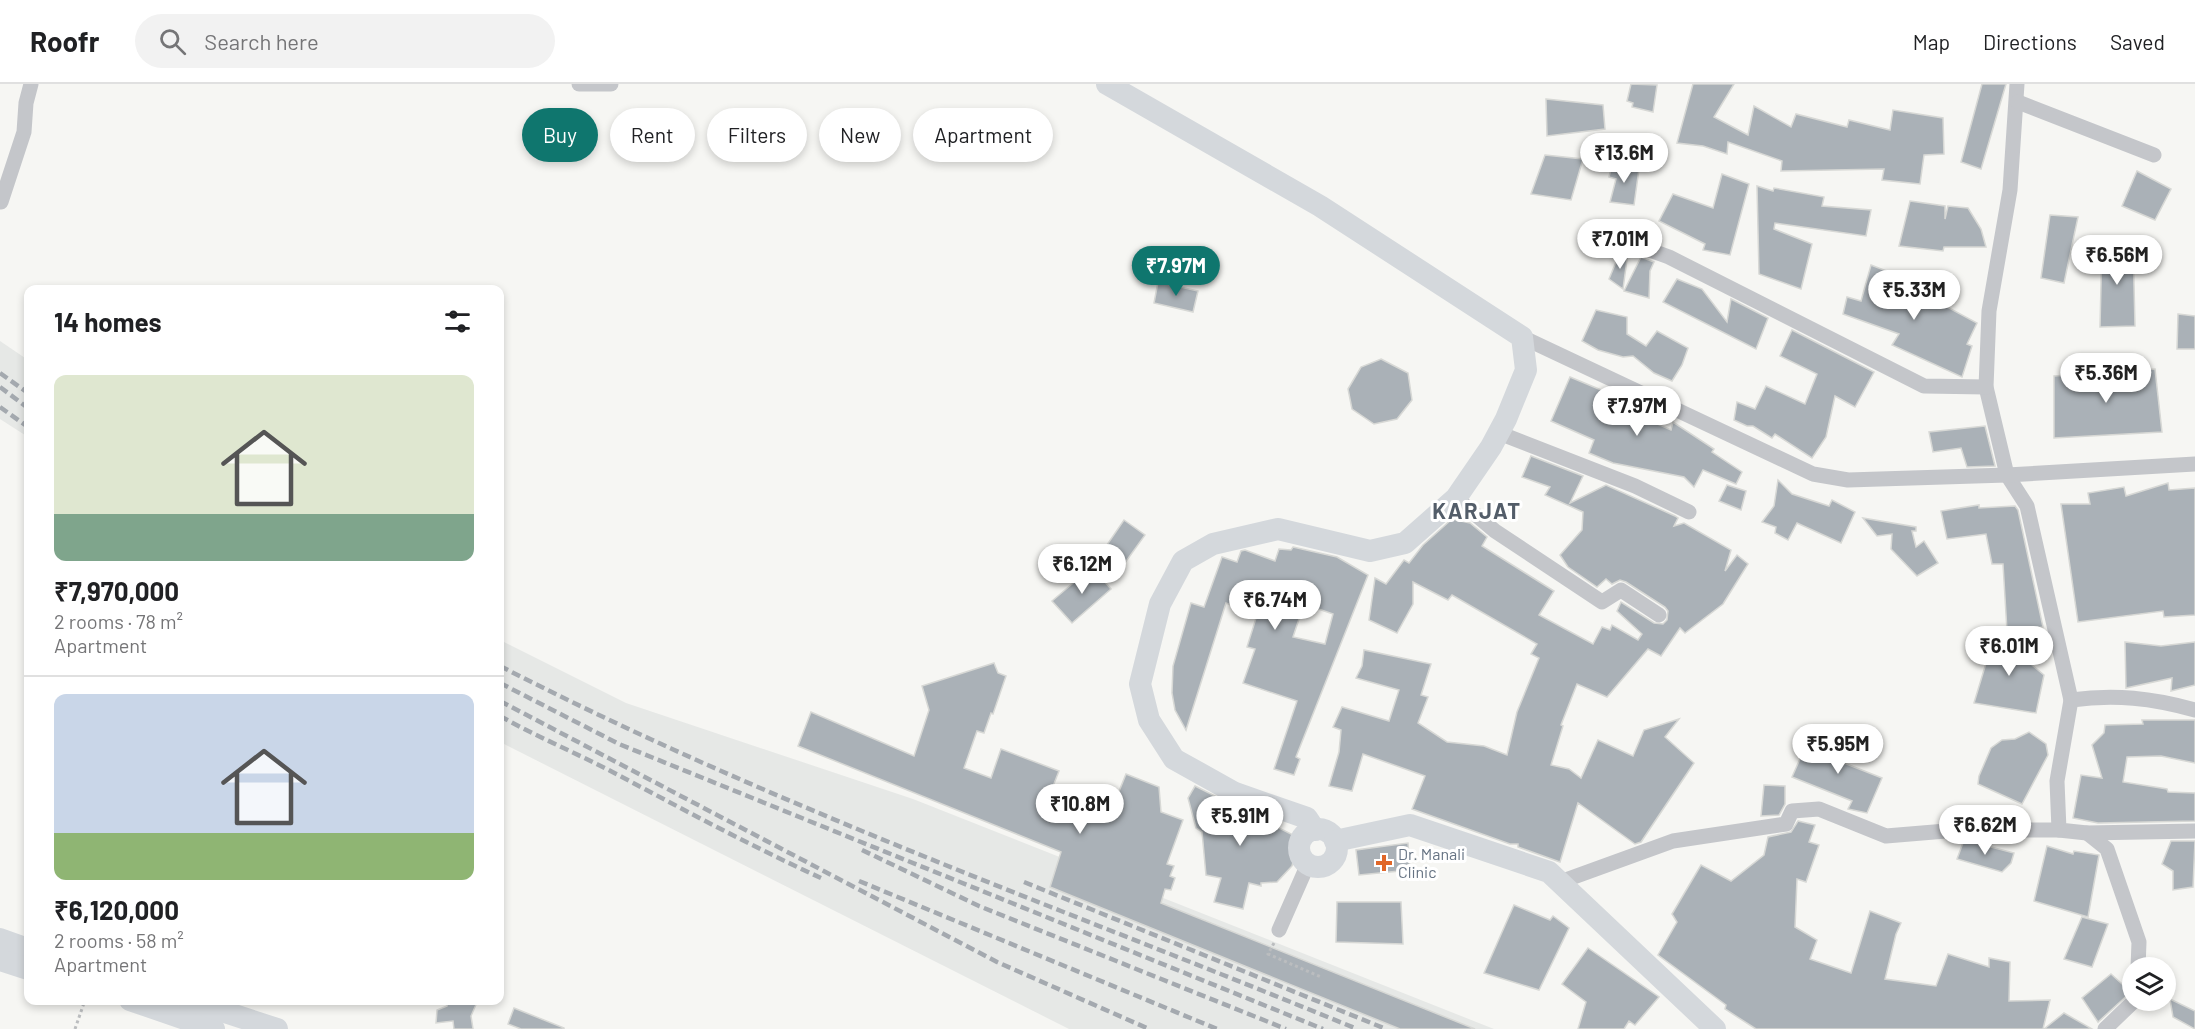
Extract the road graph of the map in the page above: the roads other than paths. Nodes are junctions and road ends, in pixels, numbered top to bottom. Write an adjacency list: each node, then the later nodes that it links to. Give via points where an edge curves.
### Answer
1 (32, 84): 8 (street, via 24,132)
2 (579, 84): 3 (street)
3 (611, 84)
4 (1107, 84): 10 (street, via 1320,206)
5 (2017, 84): 6 (street)
6 (2018, 102): 7 (street); 11 (street, via 2010,190 1989,311)
7 (2154, 155)
8 (1, 202)
9 (1592, 229): 11 (street, via 1669,257 1924,386)
10 (1522, 337): 12 (street, via 1526,370); 14 (street, via 1813,474 1848,480)
11 (1986, 387): 14 (street)
12 (1499, 433): 15 (street); 16 (street, via 1635,486)
13 (2195, 464): 14 (street)
14 (2007, 475): 18 (street, via 2027,506)
15 (1456, 498): 17 (street, via 1495,531 1602,602 1621,590); 20 (street, via 1405,543 1370,551 1278,529 1213,544 1183,561 1160,604 1140,684 1149,720 1174,759 1235,793 1307,818)
16 (1689, 512)
17 (1659, 615)
18 (2071, 700): 19 (street, via 2105,695 2137,697); 21 (street, via 2057,781)
19 (2195, 710)
20 (1315, 830): 24 (street, via 1327,832); 25 (street, via 1300,841 1300,854)
21 (2059, 830): 23 (street); 26 (street, via 1958,830 1886,836 1819,809 1792,811 1786,824 1673,841)
22 (2195, 831): 23 (street)
23 (2087, 833): 30 (street, via 2107,849 2139,942)
24 (1335, 841): 25 (street, via 1336,852 1330,862 1320,867); 26 (street, via 1410,825 1549,872)
25 (1308, 864): 27 (street)
26 (1560, 882): 38 (street)
27 (1279, 930)
28 (0, 939): 29 (street)
29 (24, 948)
30 (2138, 957)
31 (0, 960): 32 (street)
32 (24, 968)
33 (144, 1005): 36 (street)
34 (203, 1005): 37 (street)
35 (2124, 1011): 39 (street)
36 (214, 1029)
37 (277, 1029)
38 (1714, 1029)
39 (2105, 1029)

